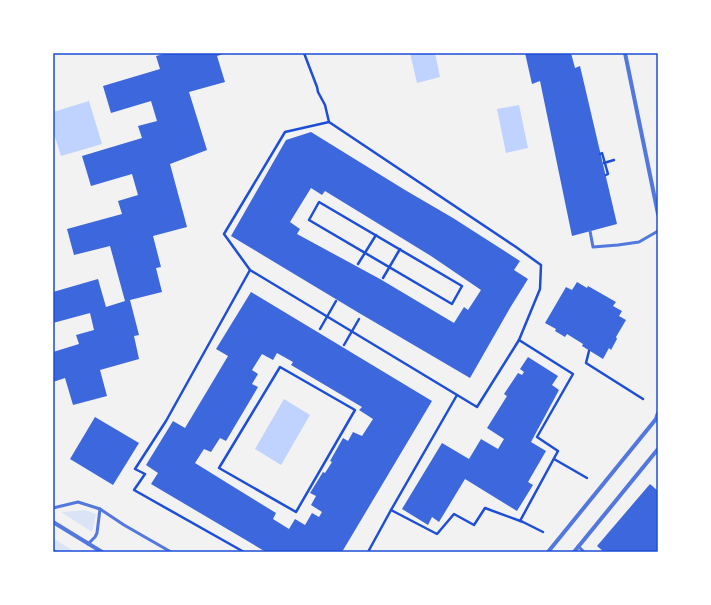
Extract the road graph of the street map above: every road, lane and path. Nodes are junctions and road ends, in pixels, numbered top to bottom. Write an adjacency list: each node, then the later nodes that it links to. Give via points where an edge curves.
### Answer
1 (304, 53): 3 (path, via 325,105)
2 (625, 53): 8 (street)
3 (329, 122): 18 (path, via 285,132 224,234); 25 (path, via 541,265 540,289)
4 (600, 154): 6 (path, via 602,153)
5 (614, 160): 6 (path)
6 (604, 163): 7 (path, via 608,174)
7 (606, 175)
8 (655, 198): 9 (street); 10 (street)
9 (658, 203)
10 (658, 214)
11 (590, 231): 12 (lane, via 593,247 639,242)
12 (658, 231)
13 (376, 235): 14 (path); 15 (path); 15 (path, via 319,202 309,220)
14 (400, 249): 17 (path); 17 (path, via 462,286 452,304)
15 (365, 253): 16 (path); 17 (path)
16 (358, 264)
17 (389, 267): 19 (path)
18 (250, 270): 21 (path); 50 (path, via 166,421 135,469 144,474 134,490)
19 (383, 278)
20 (336, 301): 21 (path)
21 (327, 316): 23 (path); 24 (path)
22 (359, 319): 24 (path)
23 (320, 329)
24 (352, 331): 26 (path); 32 (path)
25 (519, 340): 32 (path, via 477,407); 36 (path, via 573,374 537,437 558,451)
26 (344, 345)
27 (589, 351): 33 (path, via 586,363)
28 (296, 371): 29 (path)
29 (294, 375): 31 (path); 31 (path, via 280,367 219,468 296,512 355,410)
30 (321, 385): 31 (path)
31 (319, 390)
32 (457, 395): 40 (path)
33 (643, 398)
34 (658, 413): 52 (street, via 656,419)
35 (658, 449): 45 (street)
36 (554, 458): 37 (path); 41 (path)
37 (587, 478)
38 (53, 508): 39 (lane, via 78,502)
39 (100, 508): 44 (lane, via 97,532); 49 (lane)
40 (391, 510): 41 (path, via 437,534 454,514 474,525 485,508); 51 (path)
41 (520, 521): 43 (path)
42 (53, 522): 44 (street)
43 (544, 532)
44 (88, 544): 48 (street)
45 (578, 546): 53 (street); 54 (lane)
46 (53, 550): 47 (path)
47 (56, 552)
48 (102, 552)
49 (170, 552)
50 (244, 552)
51 (368, 552)
52 (548, 552)
53 (574, 552)
54 (584, 552)

